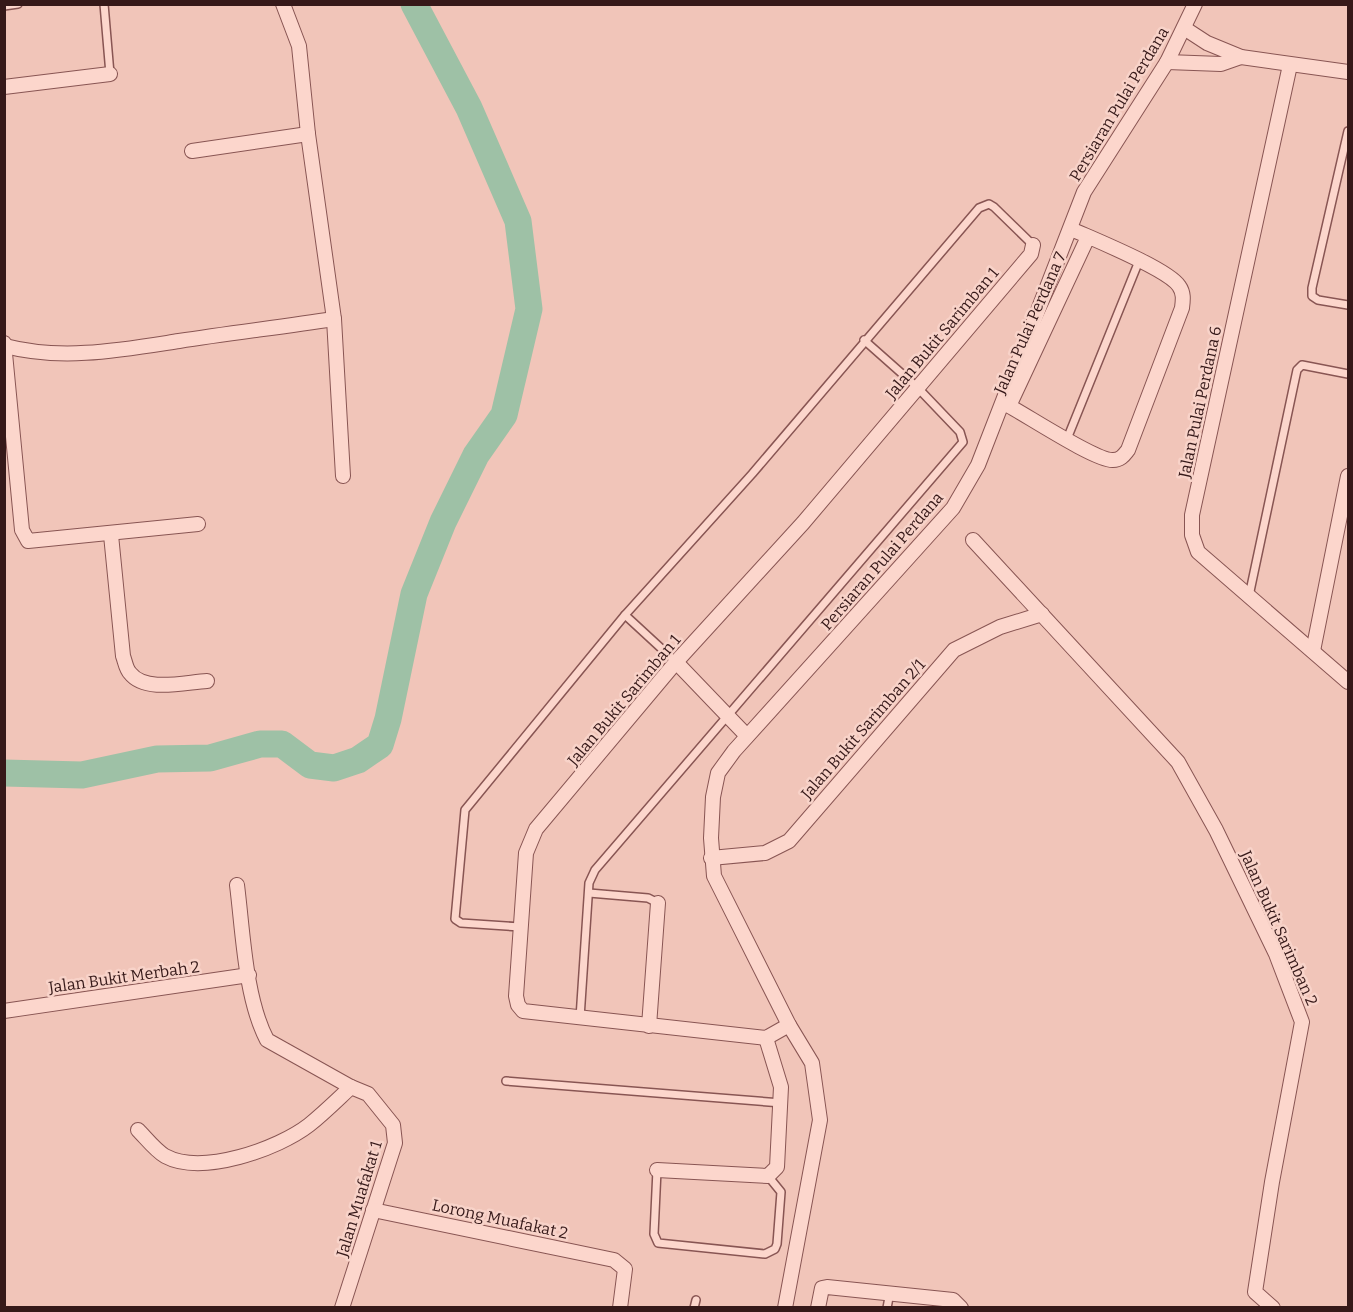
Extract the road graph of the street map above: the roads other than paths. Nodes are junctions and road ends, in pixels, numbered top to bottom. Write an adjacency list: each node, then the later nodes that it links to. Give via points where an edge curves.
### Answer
1 (18, 4): 5 (lane)
2 (104, 4): 11 (lane)
3 (283, 4): 14 (street, via 299,46)
4 (1196, 4): 6 (street, Persiaran Pulai Perdana)
5 (4, 6)
6 (1184, 28): 7 (street); 8 (street, Persiaran Pulai Perdana)
7 (1241, 57): 8 (street, via 1221,64); 9 (street)
8 (1167, 62): 16 (street, Persiaran Pulai Perdana, via 1084,192)
9 (1290, 65): 10 (street); 32 (street, Jalan Pulai Perdana 6, via 1192,515 1192,535 1198,552)
10 (1348, 72)
11 (111, 74): 12 (street)
12 (4, 87)
13 (1348, 131): 20 (lane, via 1312,288 1312,296 1318,300)
14 (308, 134): 15 (street); 21 (street)
15 (192, 151)
16 (1071, 229): 17 (street, Jalan Pulai Perdana 7); 40 (street, Persiaran Pulai Perdana, via 978,465 953,508)
17 (1088, 237): 19 (street, Jalan Pulai Perdana 7); 26 (street, Jalan Pulai Perdana 7, via 1009,406)
18 (1033, 245): 22 (lane, via 994,207 984,205); 25 (street, Jalan Bukit Sarimban 1, via 1031,254)
19 (1139, 261): 26 (lane); 26 (street, Jalan Pulai Perdana 7, via 1171,278 1183,297 1128,450 1114,460)
20 (1348, 305)
21 (334, 319): 23 (street, via 126,350 51,354 32,353); 27 (street)
22 (864, 340): 25 (lane); 34 (lane, via 752,474)
23 (5, 344): 30 (street, via 22,530 28,541)
24 (1348, 374): 32 (lane, via 1310,364 1297,370)
25 (917, 387): 36 (street, Jalan Bukit Sarimban 1, via 803,523); 39 (lane, via 960,432 961,447)
26 (1067, 439)
27 (344, 476)
28 (1348, 476): 35 (street)
29 (198, 524): 30 (street)
30 (111, 535): 37 (street, via 128,672 138,681 152,685)
31 (973, 540): 33 (street)
32 (1249, 597): 35 (street, Jalan Pulai Perdana 6)
33 (1042, 614): 41 (street, Jalan Bukit Sarimban 2/1, via 1000,627 954,650 789,841 765,853); 66 (street, Jalan Bukit Sarimban 2, via 1178,762 1276,954 1302,1022 1255,1292)
34 (625, 615): 36 (lane); 45 (lane, via 465,810 455,919 461,923)
35 (1313, 651): 38 (street, Jalan Pulai Perdana 6)
36 (676, 662): 39 (street); 45 (street, Jalan Bukit Sarimban 1, via 529,840)
37 (207, 681)
38 (1348, 682)
39 (727, 715): 40 (street); 43 (lane, via 595,870)
40 (747, 736): 41 (street, Persiaran Pulai Perdana, via 718,773 713,797)
41 (711, 858): 49 (street, Persiaran Pulai Perdana, via 718,888)
42 (237, 885): 46 (street, Jalan Muafakat 1)
43 (589, 893): 44 (lane, via 648,898); 48 (lane)
44 (658, 903): 50 (street)
45 (521, 927): 48 (street, Jalan Bukit Sarimban 1, via 518,1005 531,1014)
46 (249, 975): 47 (street, Jalan Bukit Merbah 2); 53 (street, Jalan Muafakat 1, via 260,1026 267,1040)
47 (4, 1011)
48 (580, 1019): 50 (street, Jalan Bukit Sarimban 1)
49 (789, 1025): 51 (street); 62 (street, Persiaran Pulai Perdana, via 812,1063 820,1120)
50 (649, 1026): 51 (street, Jalan Bukit Sarimban 1)
51 (766, 1038): 54 (street)
52 (506, 1081): 54 (lane)
53 (351, 1087): 55 (street, via 308,1126 276,1143 211,1164 190,1164 165,1155); 58 (street, Jalan Muafakat 1, via 368,1094 393,1125 395,1143)
54 (782, 1103): 57 (street, via 777,1167)
55 (138, 1130)
56 (657, 1170): 57 (street); 57 (lane, via 654,1234 658,1243 765,1254 771,1253 777,1244 781,1192)
57 (768, 1176)
58 (373, 1210): 60 (street, Jalan Muafakat 1); 61 (street, Lorong Muafakat 2, via 621,1263 625,1276)
59 (890, 1291): 63 (street, via 822,1288); 64 (lane); 65 (street, via 953,1300)
60 (342, 1308)
61 (620, 1308)
62 (785, 1308)
63 (818, 1308)
64 (887, 1308)
65 (961, 1308)
66 (1273, 1308)

